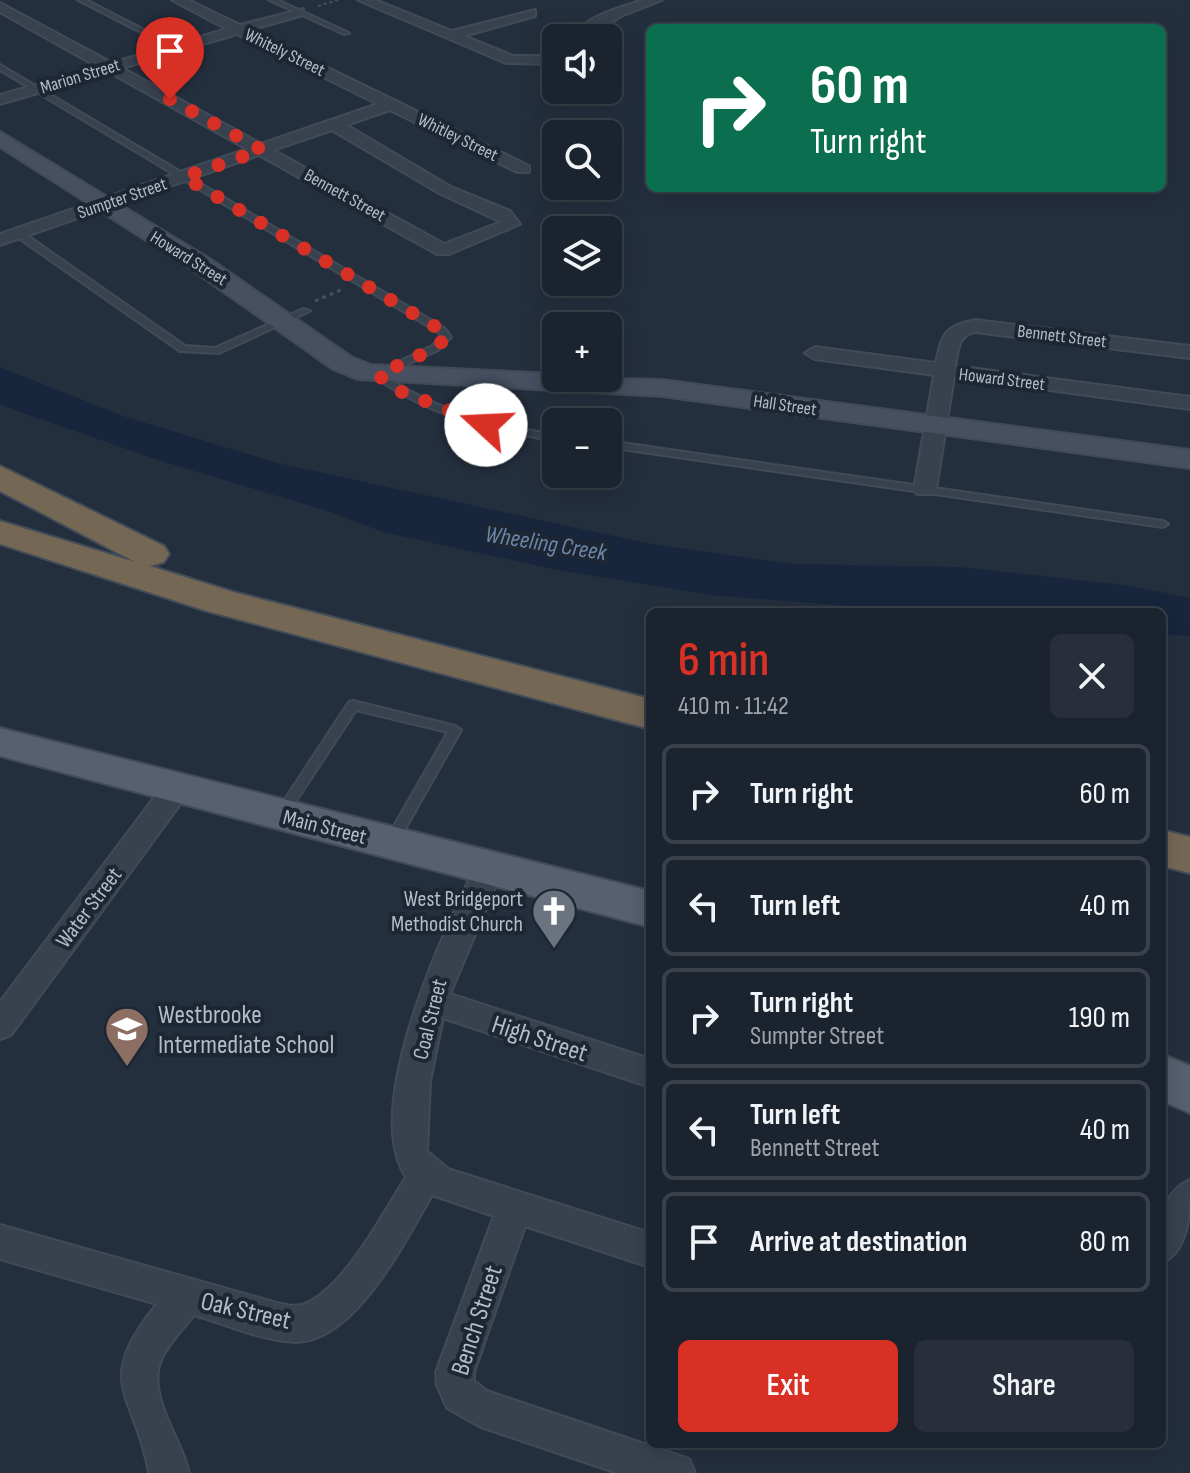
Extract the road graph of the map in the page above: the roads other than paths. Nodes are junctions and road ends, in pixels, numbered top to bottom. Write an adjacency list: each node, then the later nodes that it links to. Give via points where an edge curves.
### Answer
1 (81, 0): 13 (lane)
2 (178, 0): 10 (street, Whitely Street)
3 (272, 0): 7 (lane)
4 (364, 0): 12 (street)
5 (656, 0): 9 (street)
6 (0, 7): 16 (street, Bennett Street)
7 (298, 12): 10 (street, Marion Street); 11 (lane)
8 (530, 13): 12 (street)
9 (597, 24)
10 (240, 30): 13 (street, Marion Street); 19 (street, Whitely Street)
11 (346, 33)
12 (453, 35): 14 (street, via 511,60)
13 (176, 48): 16 (street, Marion Street)
14 (542, 60)
15 (0, 67): 17 (lane)
16 (110, 67): 17 (street, Marion Street); 22 (street, Bennett Street)
17 (36, 90): 18 (street, Marion Street); 24 (lane)
18 (0, 100)
19 (392, 104): 20 (street, Sumpter Street); 23 (street, Whitley Street)
20 (335, 125): 22 (street, Sumpter Street); 22 (street, Bennett Street, via 512,224 443,250)
21 (0, 138): 25 (street, Howard Street)
22 (262, 150): 24 (street, Sumpter Street)
23 (523, 169)
24 (184, 177): 25 (street, Sumpter Street); 33 (lane, via 447,337)
25 (102, 205): 26 (street, Sumpter Street); 29 (street, Howard Street)
26 (19, 234): 27 (street, Sumpter Street); 29 (lane, via 183,349 216,351)
27 (0, 240)
28 (306, 308): 29 (lane)
29 (282, 321): 33 (street, Howard Street, via 351,368)
30 (1190, 352): 32 (street, Bennett Street, via 975,326 954,333)
31 (815, 353): 32 (street, Howard Street)
32 (944, 371): 34 (street, Howard Street); 35 (street)
33 (378, 375): 35 (street, Hall Street, via 662,388); 36 (lane, via 397,390 472,420)
34 (1190, 403)
35 (936, 425): 38 (street, Hall Street); 40 (street)
36 (542, 435)
37 (622, 446): 40 (lane)
38 (1190, 459)
39 (0, 477): 44 (highway)
40 (925, 489): 42 (lane)
41 (0, 505): 44 (highway)
42 (1163, 524)
43 (0, 532): 46 (highway, via 221,602)
44 (150, 554): 45 (highway)
45 (646, 685)
46 (646, 713)
47 (0, 742): 48 (main road, Main Street)
48 (176, 789): 49 (main road, Main Street); 58 (street, Water Street)
49 (280, 815): 52 (main road, Main Street); 52 (lane, via 353,705 455,730)
50 (1166, 820): 51 (highway)
51 (1190, 826)
52 (390, 842): 55 (main road, Main Street)
53 (1166, 849): 54 (highway)
54 (1190, 855)
55 (489, 868): 56 (main road, Main Street); 57 (street, Coal Street)
56 (646, 908)
57 (431, 1001): 59 (street, High Street); 62 (street, Coal Street, via 412,1095 409,1150)
58 (0, 1026)
59 (646, 1072)
60 (1166, 1078): 61 (main road)
61 (1190, 1091)
62 (426, 1174): 64 (street); 68 (street, Oak Street, via 358,1278 318,1318 293,1324)
63 (1190, 1196): 65 (street)
64 (515, 1206): 67 (street); 70 (street, Bench Street, via 455,1372 459,1394 481,1408)
65 (1166, 1236)
66 (0, 1242): 68 (street, Oak Street)
67 (646, 1249)
68 (187, 1295): 69 (street, via 138,1369 142,1401)
69 (169, 1473)
70 (675, 1473)

